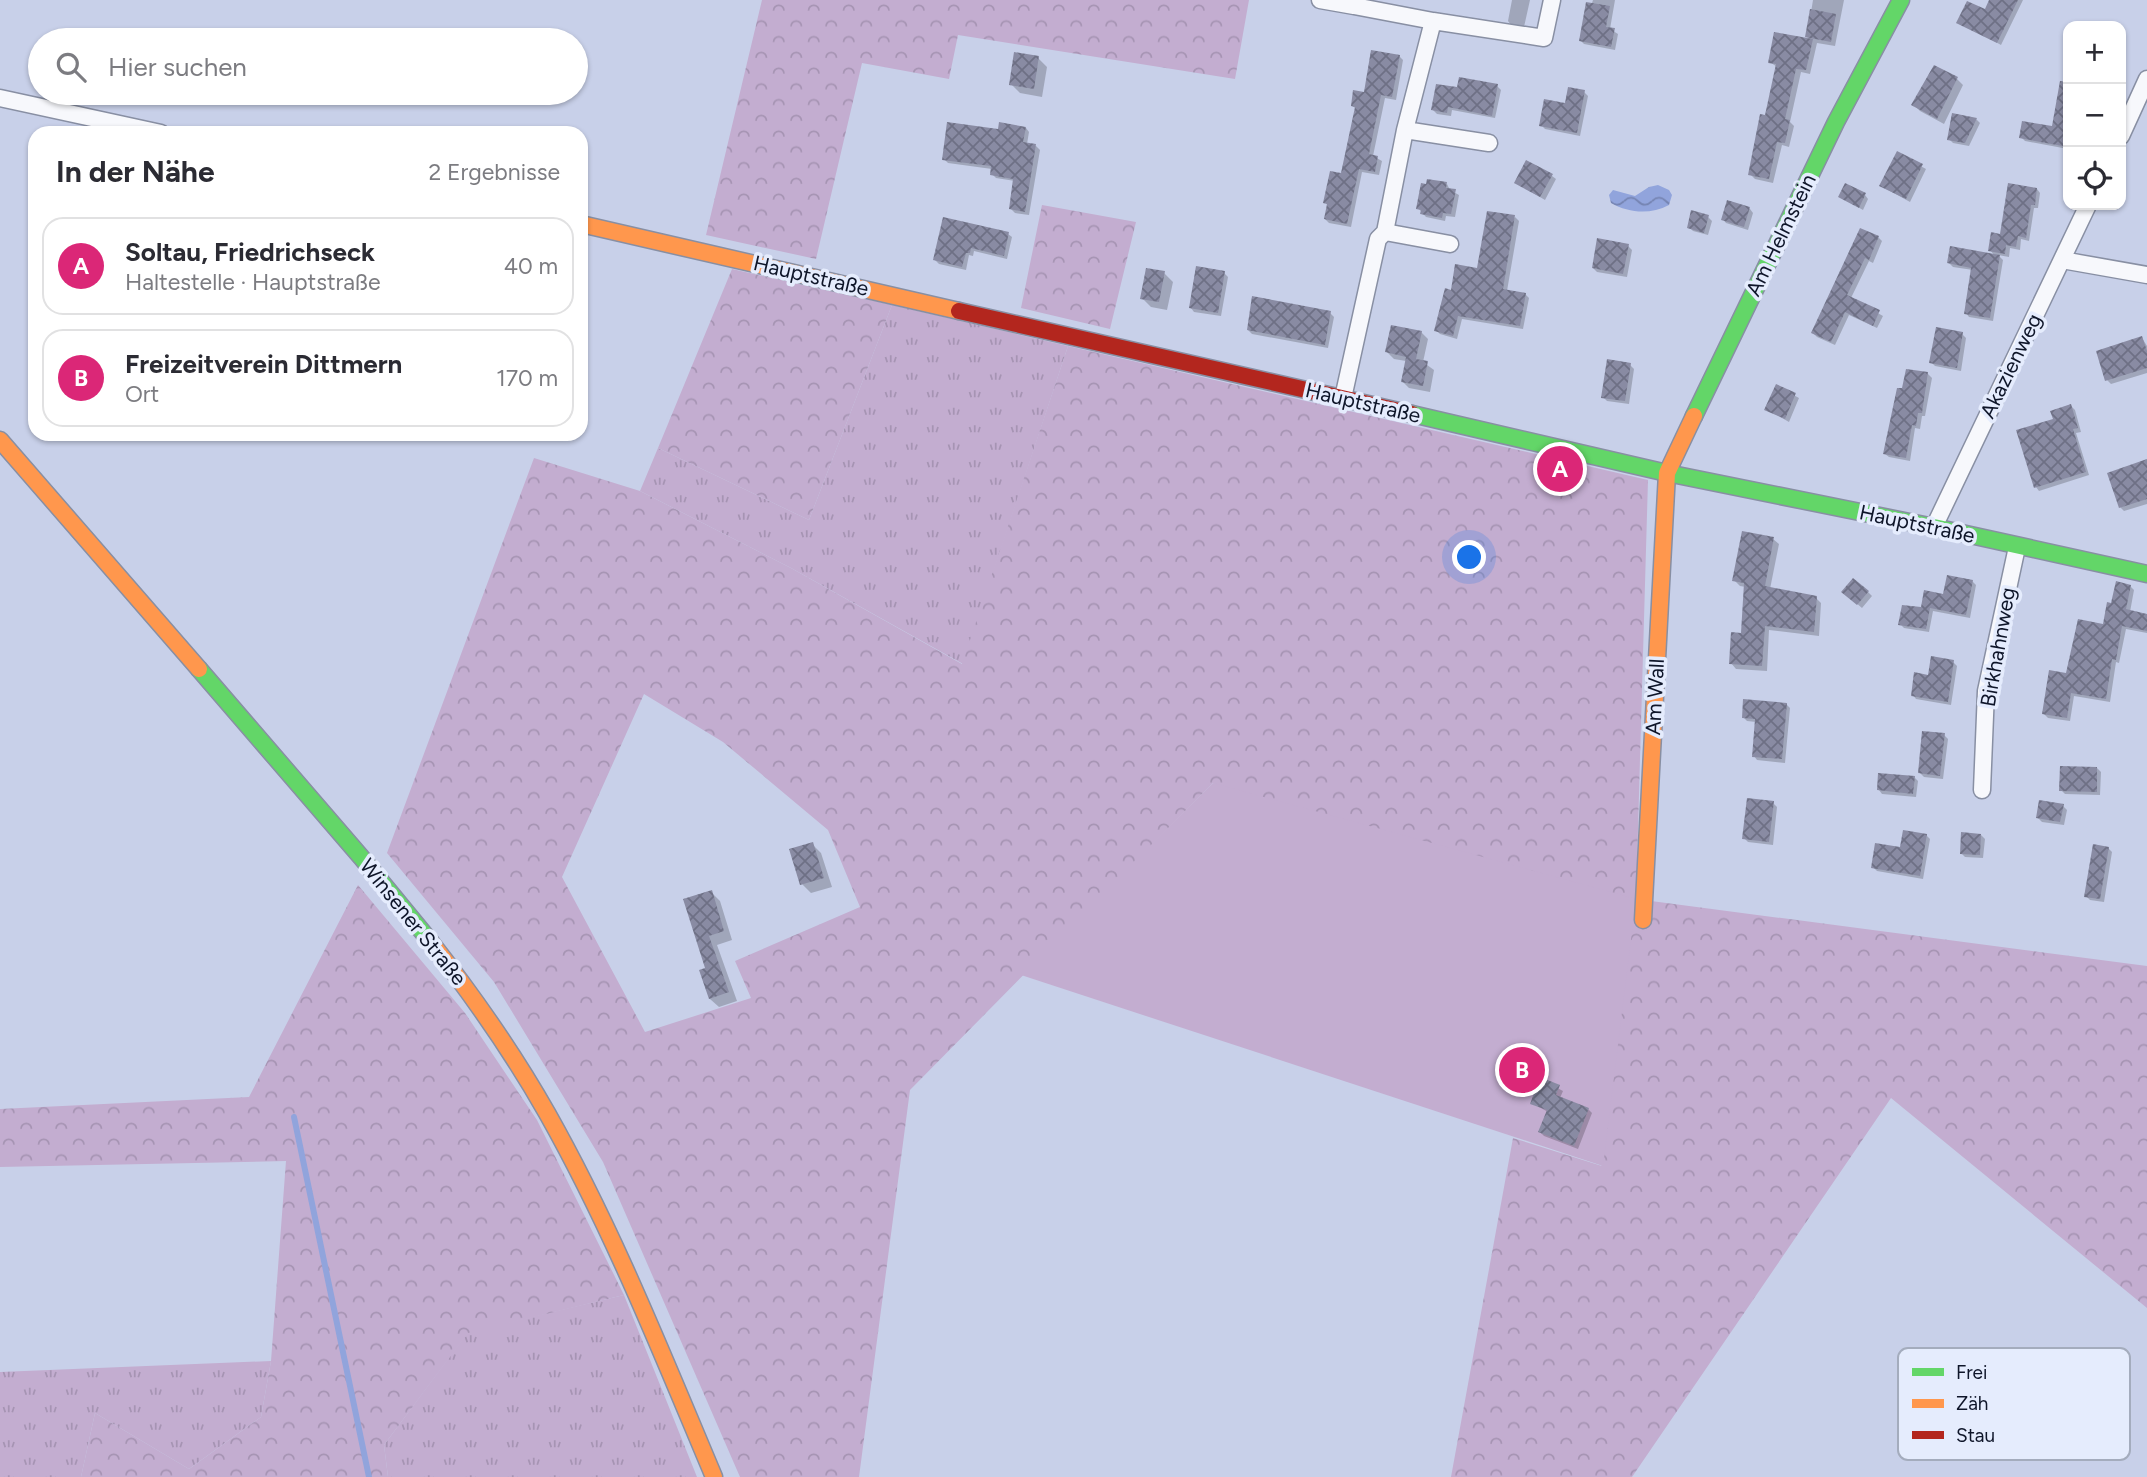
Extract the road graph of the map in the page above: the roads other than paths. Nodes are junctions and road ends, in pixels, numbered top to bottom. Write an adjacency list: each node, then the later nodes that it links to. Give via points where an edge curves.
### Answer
1 (1320, 0): 4 (street)
2 (1552, 0): 5 (street, via 1544,38)
3 (1900, 0): 22 (street, Am Helmstein, via 1836,122)
4 (1354, 3): 5 (street)
5 (1433, 21): 12 (street)
6 (2147, 79): 10 (street)
7 (0, 98): 8 (street)
8 (28, 104)
9 (32, 105): 11 (street)
10 (2126, 125)
11 (129, 126)
12 (1405, 130): 13 (street); 16 (street)
13 (1489, 143)
14 (2086, 210): 18 (street, Akazienweg)
15 (588, 226): 20 (street, Hauptstraße)
16 (1385, 232): 17 (street); 20 (street, via 1378,239)
17 (1450, 244)
18 (2062, 260): 19 (street); 23 (street, Akazienweg)
19 (2147, 275)
20 (1343, 398): 22 (street, Hauptstraße)
21 (0, 440): 28 (street, Winsener Straße, via 400,902 495,1031 576,1167 624,1266)
22 (1667, 473): 23 (street, Hauptstraße); 27 (street, Am Wall)
23 (1934, 527): 24 (street, Hauptstraße)
24 (2017, 547): 25 (street, Hauptstraße); 26 (street, Birkhahnweg, via 1986,691)
25 (2147, 574)
26 (1982, 790)
27 (1643, 920)
28 (714, 1477)

